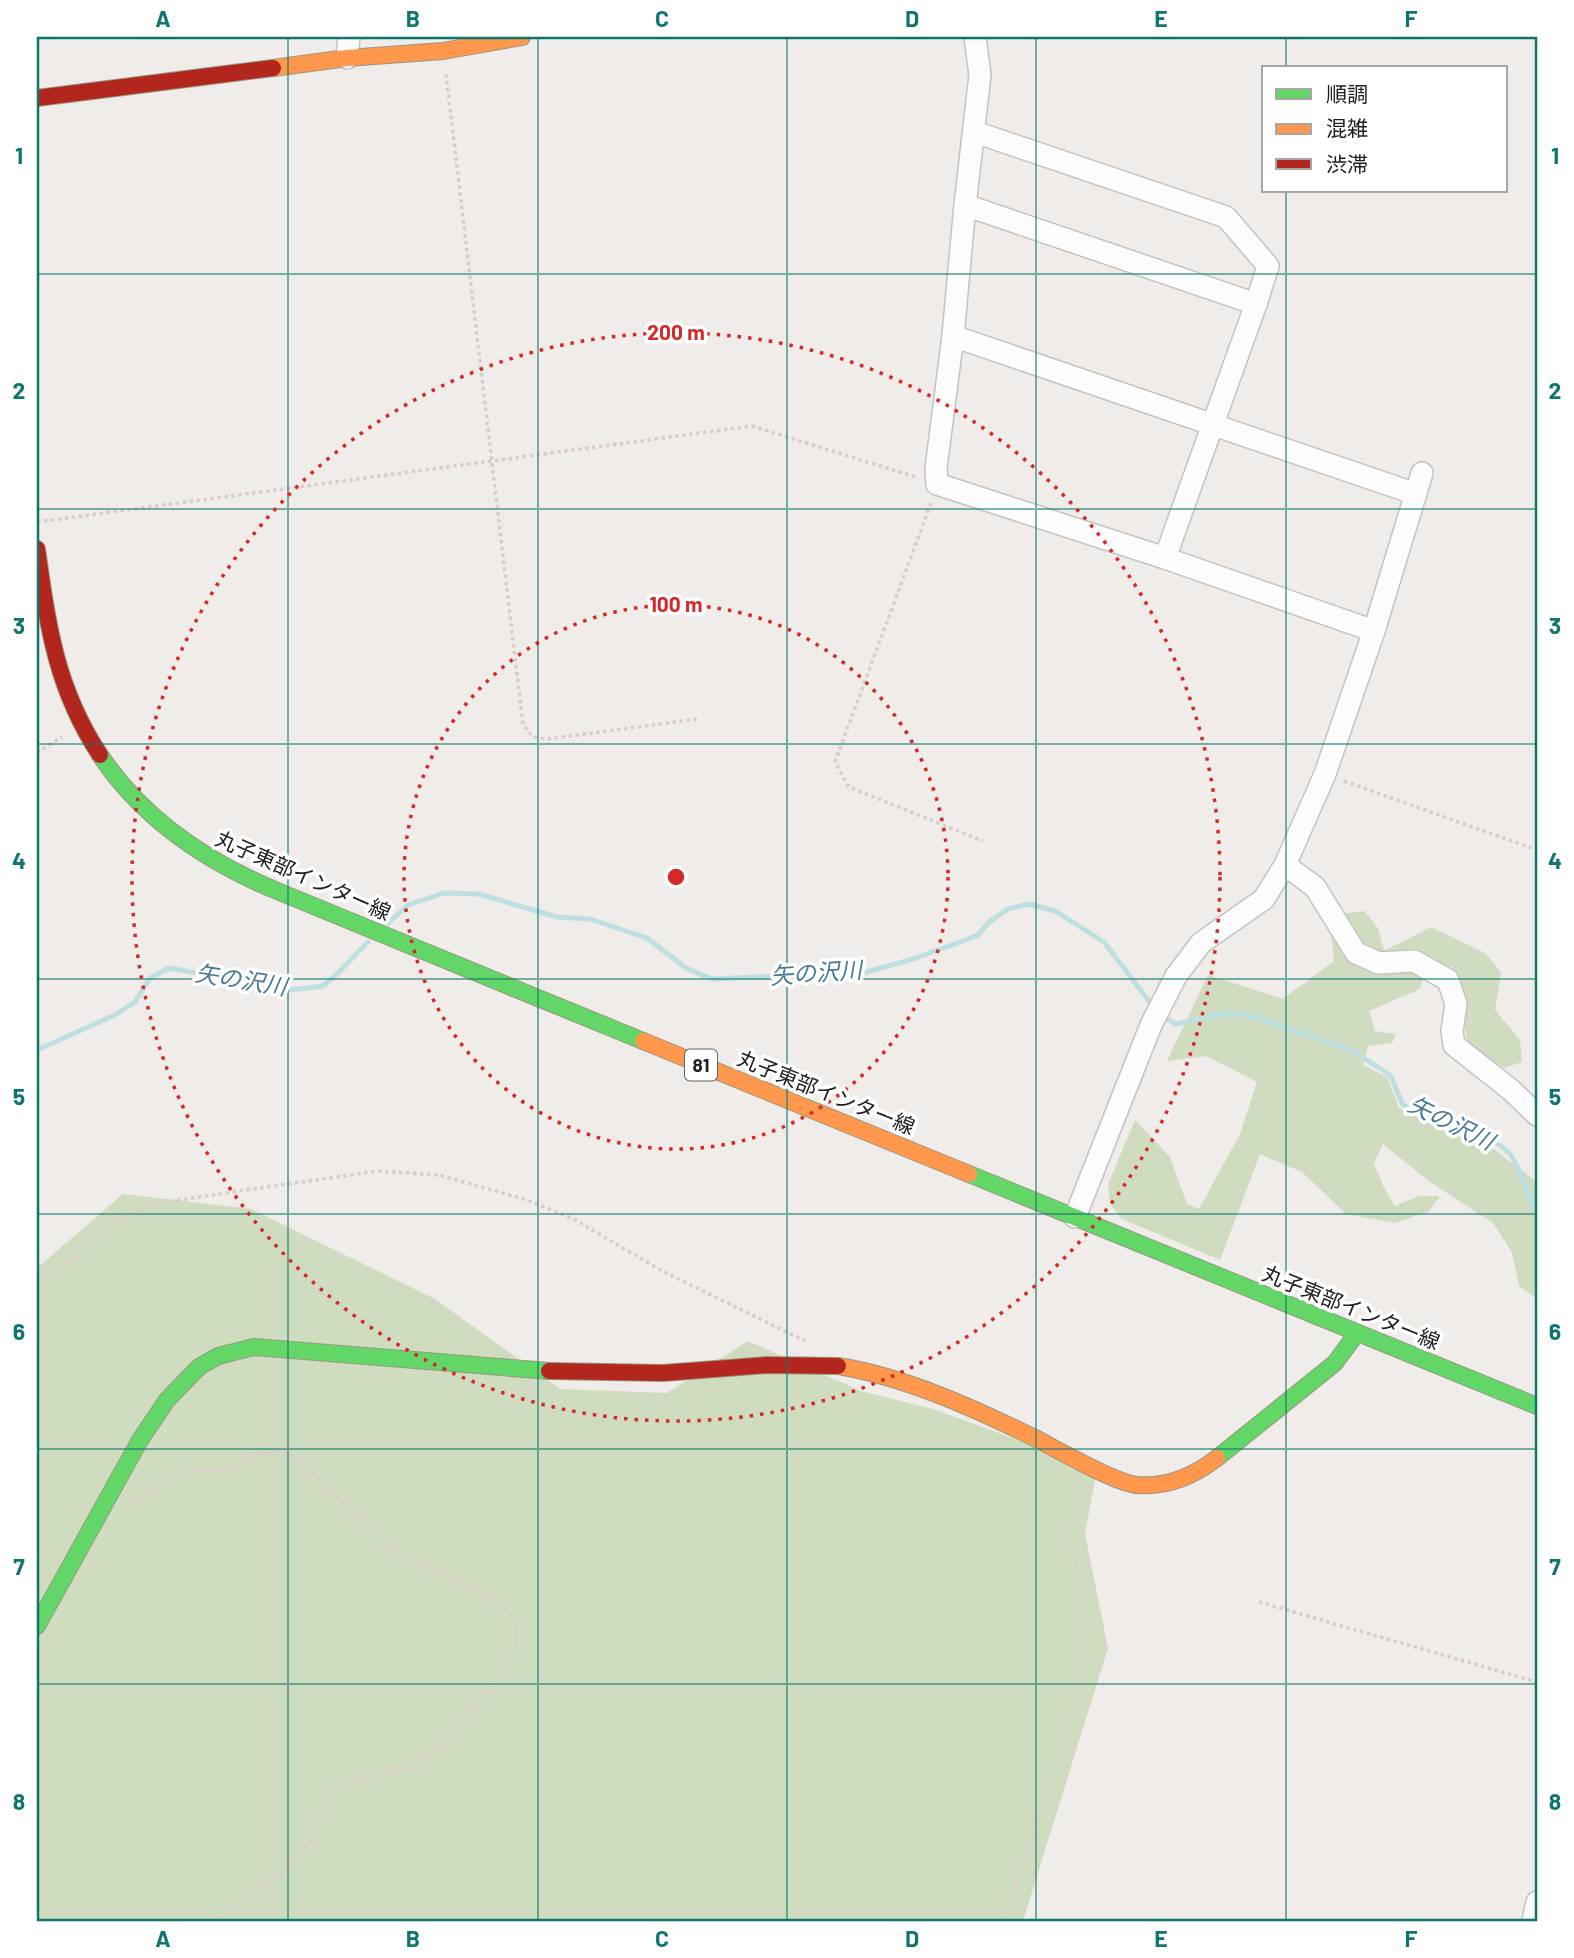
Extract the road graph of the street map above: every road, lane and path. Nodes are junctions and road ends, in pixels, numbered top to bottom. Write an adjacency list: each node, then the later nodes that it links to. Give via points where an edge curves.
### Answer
1 (349, 37): 5 (street)
2 (522, 37): 4 (street)
3 (975, 37): 7 (street, via 980,75)
4 (443, 51): 5 (street); 12 (path)
5 (347, 58): 6 (street)
6 (37, 98)
7 (975, 132): 8 (street); 9 (street, via 1227,217 1268,266)
8 (965, 205): 9 (street); 10 (street)
9 (1256, 304): 11 (street)
10 (953, 335): 11 (street); 13 (street)
11 (1213, 423): 16 (street); 17 (street, via 1419,483)
12 (490, 461): 13 (path, via 752,426); 14 (path); 18 (path, via 523,725 533,737 547,739)
13 (937, 484): 16 (street); 20 (path, via 835,762 849,787)
14 (37, 523)
15 (37, 549): 24 (street, 丸子東部インター線 / 81, via 52,642 82,725 97,752 138,800 204,855 293,898)
16 (1165, 558): 17 (street)
17 (1374, 631): 19 (street)
18 (698, 719)
19 (1325, 774): 21 (path); 22 (street)
20 (983, 841)
21 (1537, 850)
22 (1285, 865): 23 (street, via 1315,887 1356,953 1379,963 1414,961 1448,980 1456,1004 1454,1045); 24 (street, via 1264,899 1201,943 1176,976)
23 (1537, 1115)
24 (1075, 1217): 26 (street, 丸子東部インター線 / 81)
25 (37, 1285): 27 (path, via 74,1258 101,1228 151,1204 377,1171 439,1175 527,1200 574,1219 662,1271)
26 (1357, 1333): 28 (street, 丸子東部インター線 / 81); 29 (street, via 1335,1363 1202,1470 1170,1483 1135,1485)
27 (814, 1346)
28 (1537, 1406)
29 (1097, 1469): 30 (street, via 927,1391 863,1370 766,1365 663,1373 542,1371 254,1346 199,1367 167,1400); 36 (path, via 1071,1533 1082,1600 1080,1687 1060,1760)
30 (103, 1506): 32 (street); 35 (path, via 122,1509 174,1474 228,1470 279,1449 308,1469 402,1558 498,1602 516,1619 516,1647 500,1679 449,1739 416,1764 336,1789 314,1836 283,1872)
31 (1259, 1602): 33 (path)
32 (37, 1626)
33 (1537, 1682)
34 (1537, 1902): 37 (street)
35 (214, 1921)
36 (1004, 1921)
37 (1533, 1921)

